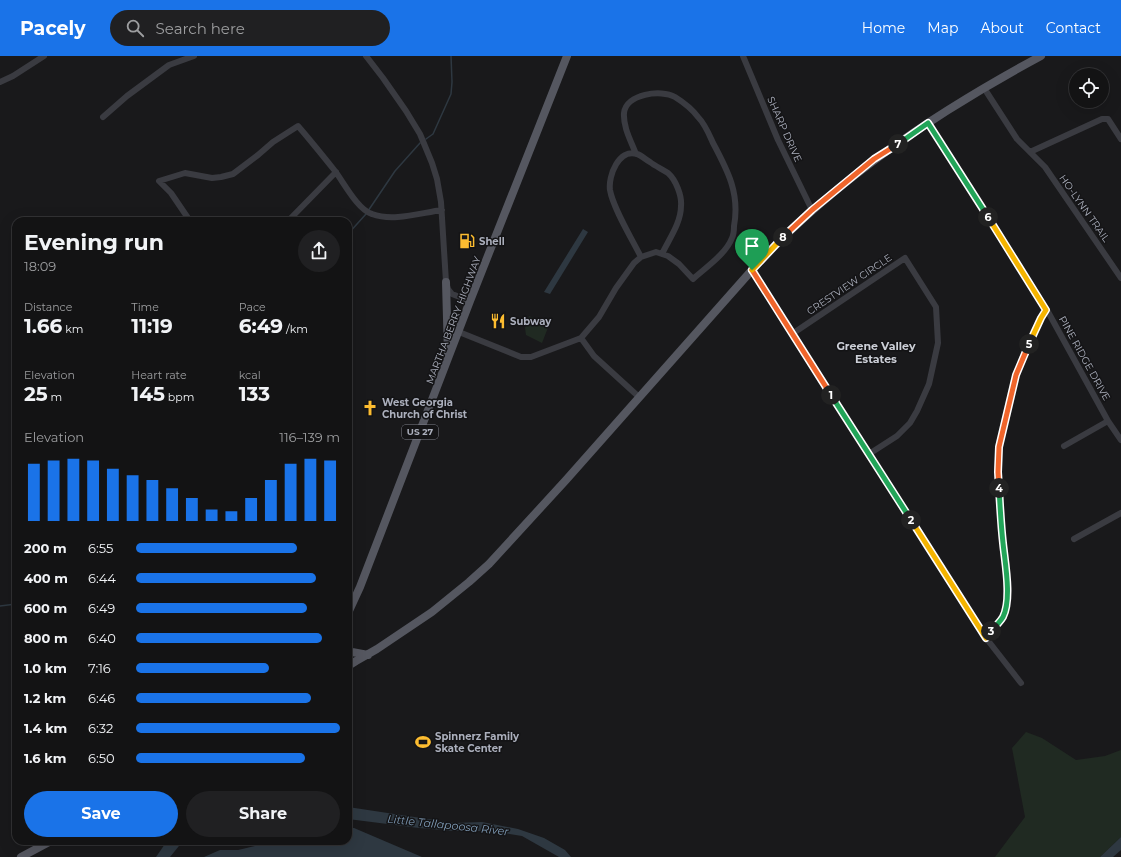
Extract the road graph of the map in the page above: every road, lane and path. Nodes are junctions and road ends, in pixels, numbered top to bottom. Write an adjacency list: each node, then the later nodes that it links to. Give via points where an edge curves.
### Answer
1 (44, 56): 7 (street)
2 (194, 56): 9 (street, via 169,66)
3 (366, 56): 15 (street, via 401,103 426,147 437,180)
4 (567, 56): 24 (main road, MARTHA BERRY HIGHWAY / US 27)
5 (743, 56): 16 (street, SHARP DRIVE, via 778,140)
6 (1041, 56): 8 (main road)
7 (0, 82)
8 (984, 88): 10 (main road); 12 (street, HO-LYNN TRAIL, via 1017,139)
9 (103, 117)
10 (928, 123): 16 (main road, via 874,159); 25 (street, PINE RIDGE DRIVE)
11 (1121, 139): 12 (street, via 1108,119 1102,119)
12 (1030, 152): 22 (street, HO-LYNN TRAIL, via 1045,167)
13 (636, 154): 19 (street, via 668,174 679,192 680,218); 19 (street, via 625,124 624,112 628,103 650,93 674,96 699,117 732,184 736,214 732,238 724,250 693,279 679,264); 20 (street, via 622,157 616,164 611,172 610,191)
14 (336, 172): 15 (street, via 356,202 371,214 385,217); 17 (street, via 298,126 233,174 212,178 185,173 159,181 171,193); 18 (street)
15 (442, 210): 23 (street)
16 (812, 210): 21 (main road)
17 (187, 217)
18 (292, 217)
19 (662, 254): 20 (street, via 656,252)
20 (641, 257): 28 (street, via 634,263 599,317)
21 (752, 270): 27 (street); 30 (main road)
22 (1121, 278)
23 (446, 282): 24 (street, via 452,294); 29 (main road)
24 (470, 301): 26 (main road, MARTHA BERRY HIGHWAY / US 27)
25 (1046, 310): 31 (street, PINE RIDGE DRIVE); 38 (street, via 1016,375 999,447 998,472 1006,568 1006,604 1003,617)
26 (458, 332): 28 (street, via 520,357 531,357); 29 (main road, MARTHA BERRY HIGHWAY / US 27)
27 (792, 334): 34 (street); 34 (street, CRESTVIEW CIRCLE, via 905,258 936,307 938,342 929,384 910,423 897,436)
28 (581, 338): 30 (street, via 594,356)
29 (448, 359): 37 (main road, MARTHA BERRY HIGHWAY / US 27)
30 (638, 397): 40 (main road, via 489,564 432,612)
31 (1108, 421): 32 (street, PINE RIDGE DRIVE); 33 (street)
32 (1121, 440)
33 (1064, 446)
34 (869, 454): 38 (street)
35 (1121, 513): 36 (street)
36 (1074, 539)
37 (352, 604)
38 (986, 638): 42 (street)
39 (352, 652): 40 (main road)
40 (368, 655): 41 (main road)
41 (352, 661)
42 (1020, 683)
43 (43, 845): 44 (main road)
44 (21, 857)

